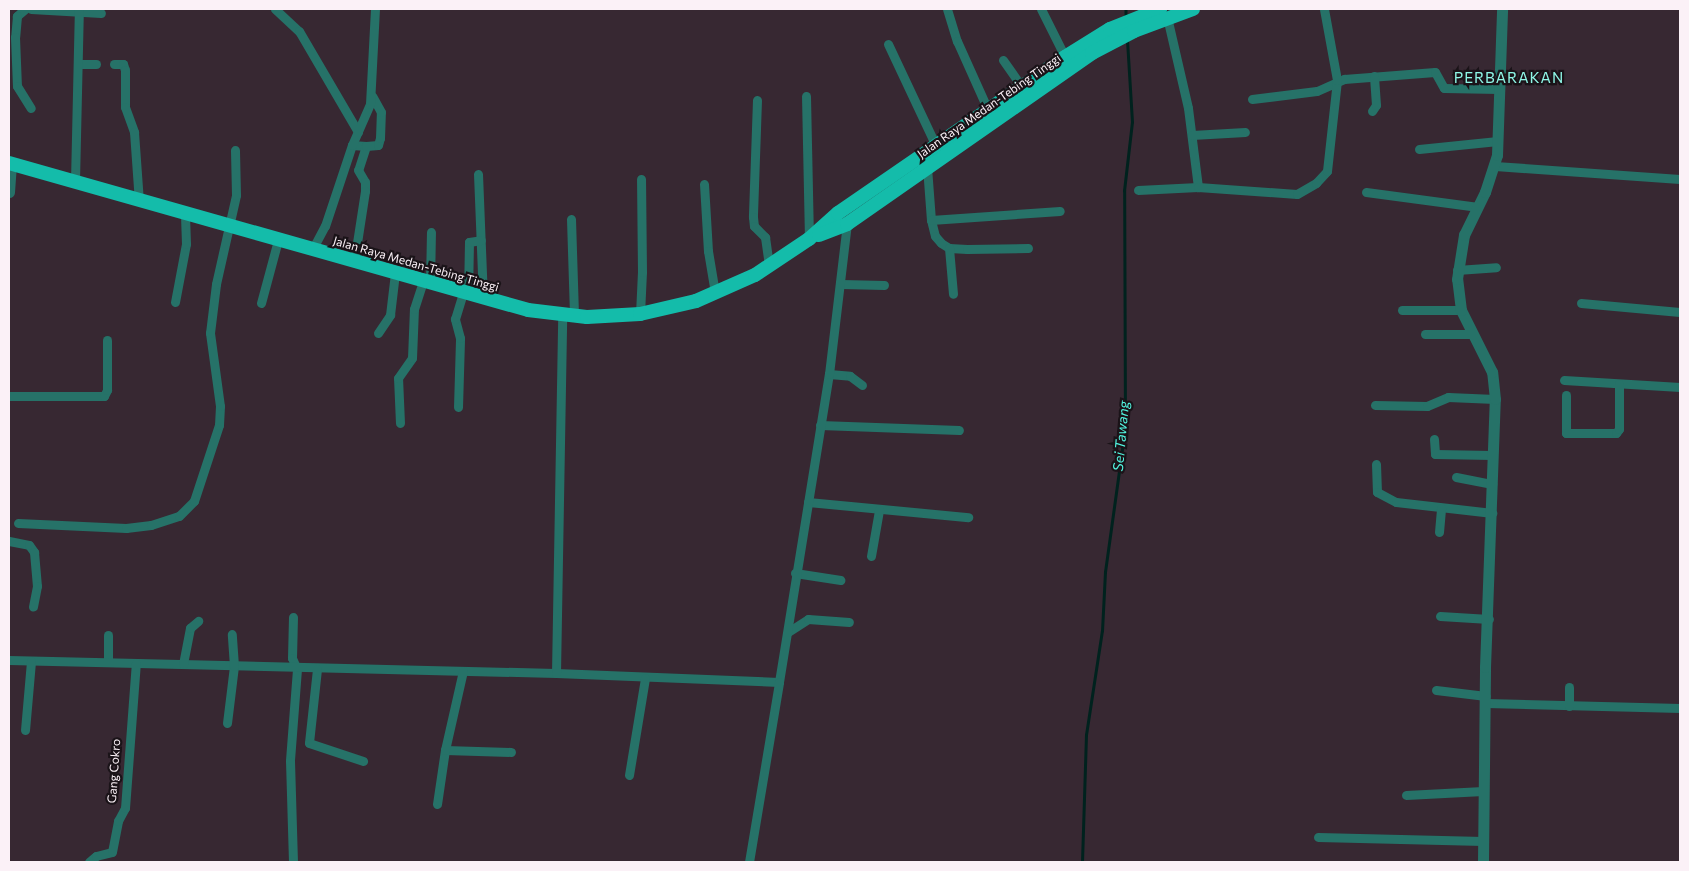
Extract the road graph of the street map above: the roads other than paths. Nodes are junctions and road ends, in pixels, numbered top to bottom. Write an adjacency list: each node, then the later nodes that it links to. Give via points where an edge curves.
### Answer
1 (24, 9): 28 (street, via 17,16 15,36 17,86)
2 (31, 9): 10 (street)
3 (275, 9): 31 (street, via 299,31)
4 (375, 9): 24 (street)
5 (947, 9): 29 (street, via 957,41)
6 (1041, 9): 15 (street)
7 (1193, 9): 12 (highway, Jalan Raya Medan-Tebing Tinggi)
8 (1324, 9): 21 (street)
9 (1502, 9): 23 (street)
10 (79, 10): 11 (street); 17 (street)
11 (101, 12)
12 (1164, 13): 13 (highway, Jalan Raya Medan-Tebing Tinggi); 33 (street)
13 (1112, 35): 15 (highway, Jalan Raya Medan-Tebing Tinggi); 41 (highway, Jalan Raya Medan-Tebing Tinggi)
14 (888, 44): 36 (street)
15 (1065, 57): 22 (highway, Jalan Raya Medan-Tebing Tinggi)
16 (1003, 60): 22 (street)
17 (79, 64): 18 (street); 45 (street)
18 (96, 64)
19 (114, 64): 51 (street, via 123,64 125,70 125,107 134,132)
20 (1374, 76): 21 (street); 23 (street, via 1438,72 1444,88); 30 (street, via 1376,105)
21 (1337, 80): 26 (street, via 1317,91); 47 (street, via 1327,171 1310,188 1298,194)
22 (1021, 86): 29 (highway, Jalan Raya Medan-Tebing Tinggi)
23 (1499, 88): 34 (street)
24 (372, 96): 31 (street); 35 (street, via 381,112 380,138 378,145)
25 (806, 96): 60 (street)
26 (1252, 99)
27 (758, 100): 67 (street, via 753,217 754,226 765,237)
28 (31, 108)
29 (988, 110): 36 (highway, Jalan Raya Medan-Tebing Tinggi)
30 (1372, 111)
31 (358, 132): 35 (street)
32 (1245, 132): 33 (street)
33 (1192, 135): 47 (street)
34 (1498, 140): 37 (street); 40 (street)
35 (359, 146): 65 (street); 66 (street, via 358,170 365,182 365,191)
36 (936, 146): 60 (highway, Jalan Raya Medan-Tebing Tinggi, via 838,213)
37 (1419, 149)
38 (235, 150): 58 (street, via 237,181)
39 (10, 163): 45 (highway, Jalan Raya Medan-Tebing Tinggi); 49 (street)
40 (1495, 166): 44 (street); 52 (street)
41 (926, 168): 56 (street); 57 (highway, Jalan Raya Medan-Tebing Tinggi)
42 (478, 174): 62 (street)
43 (641, 179): 84 (street)
44 (1680, 179)
45 (75, 181): 51 (highway, Jalan Raya Medan-Tebing Tinggi)
46 (704, 184): 75 (street, via 708,251)
47 (1198, 187): 48 (street)
48 (1138, 190)
49 (9, 192)
50 (1366, 192): 52 (street)
51 (139, 201): 54 (highway, Jalan Raya Medan-Tebing Tinggi)
52 (1478, 207): 69 (street, via 1464,235)
53 (1060, 211): 56 (street)
54 (185, 214): 58 (highway, Jalan Raya Medan-Tebing Tinggi); 78 (street, via 186,244)
55 (571, 220): 85 (street)
56 (931, 220): 63 (street, via 934,236)
57 (847, 224): 60 (highway, Jalan Raya Medan-Tebing Tinggi); 72 (street)
58 (229, 226): 61 (highway, Jalan Raya Medan-Tebing Tinggi); 113 (street, via 210,333 220,406 219,425 194,501 179,516 151,525 126,528)
59 (430, 232): 71 (street)
60 (809, 239): 67 (highway, Jalan Raya Medan-Tebing Tinggi)
61 (278, 240): 65 (highway, Jalan Raya Medan-Tebing Tinggi); 79 (street)
62 (481, 240): 74 (street, via 469,242); 77 (street)
63 (949, 248): 64 (street); 76 (street)
64 (1028, 248)
65 (312, 250): 66 (highway, Jalan Raya Medan-Tebing Tinggi)
66 (354, 262): 70 (highway, Jalan Raya Medan-Tebing Tinggi)
67 (769, 266): 75 (highway, Jalan Raya Medan-Tebing Tinggi)
68 (1496, 267): 69 (street)
69 (1457, 270): 82 (street)
70 (395, 273): 71 (highway, Jalan Raya Medan-Tebing Tinggi); 86 (street, via 390,315)
71 (427, 282): 74 (highway, Jalan Raya Medan-Tebing Tinggi); 100 (street, via 414,309 412,358 398,378)
72 (841, 284): 73 (street); 90 (street)
73 (884, 285)
74 (465, 293): 77 (highway, Jalan Raya Medan-Tebing Tinggi); 99 (street, via 455,319 460,328)
75 (715, 293): 84 (highway, Jalan Raya Medan-Tebing Tinggi)
76 (953, 294)
77 (483, 298): 85 (highway, Jalan Raya Medan-Tebing Tinggi)
78 (175, 302)
79 (261, 302)
80 (1581, 303): 83 (street)
81 (1402, 310): 82 (street)
82 (1461, 310): 88 (street)
83 (1680, 312)
84 (640, 314): 85 (highway, Jalan Raya Medan-Tebing Tinggi)
85 (568, 316): 137 (street)
86 (378, 333)
87 (1425, 334): 88 (street)
88 (1472, 334): 97 (street, via 1492,372)
89 (106, 340): 96 (street, via 107,390 104,396)
90 (829, 374): 93 (street, via 850,376); 101 (street)
91 (1564, 380): 92 (street)
92 (1619, 384): 94 (street); 95 (street, via 1616,433 1566,433)
93 (862, 385)
94 (1680, 387)
95 (1566, 395)
96 (9, 396)
97 (1495, 399): 98 (street, via 1448,397 1427,406); 104 (street)
98 (1376, 405)
99 (458, 407)
100 (400, 423)
101 (820, 425): 102 (street); 108 (street)
102 (959, 430)
103 (1434, 439): 104 (street, via 1435,454)
104 (1492, 455): 107 (street)
105 (1376, 464): 109 (street, via 1378,494 1400,504)
106 (1456, 477): 107 (street)
107 (1492, 484): 111 (street)
108 (808, 502): 110 (street); 117 (street)
109 (1441, 508): 111 (street); 114 (street)
110 (879, 510): 112 (street); 116 (street)
111 (1492, 514): 122 (street)
112 (968, 517)
113 (18, 523)
114 (1439, 532)
115 (9, 541): 119 (street, via 29,545 34,552 37,586)
116 (871, 556)
117 (795, 573): 118 (street); 125 (street)
118 (840, 580)
119 (33, 607)
120 (1440, 616): 122 (street)
121 (293, 617): 134 (street, via 292,658)
122 (1489, 619): 142 (street)
123 (198, 621): 132 (street, via 190,628)
124 (849, 622): 125 (street, via 814,618)
125 (788, 632): 139 (street)
126 (232, 634): 133 (street)
127 (108, 636): 130 (street)
128 (9, 660): 129 (street)
129 (31, 661): 130 (street); 146 (street)
130 (108, 661): 131 (street)
131 (136, 663): 132 (street); 156 (street, Gang Cokro, via 125,808 118,821 112,852 96,856)
132 (183, 664): 133 (street)
133 (234, 666): 134 (street); 145 (street)
134 (297, 669): 135 (street); 157 (street, via 290,760)
135 (317, 669): 136 (street); 149 (street, via 309,743)
136 (463, 671): 137 (street); 147 (street)
137 (556, 673): 138 (street)
138 (646, 678): 139 (street); 150 (street)
139 (778, 682): 158 (street)
140 (1569, 687): 143 (street)
141 (1436, 690): 142 (street)
142 (1486, 700): 143 (street); 151 (street)
143 (1569, 706): 144 (street)
144 (1680, 708)
145 (227, 723)
146 (25, 730)
147 (445, 750): 148 (street); 153 (street)
148 (511, 752)
149 (364, 761)
150 (629, 775)
151 (1483, 791): 152 (street); 155 (street)
152 (1406, 795)
153 (437, 804)
154 (1318, 837): 155 (street)
155 (1483, 841): 159 (street)
156 (89, 862)
157 (293, 862)
158 (749, 862)
159 (1483, 862)

